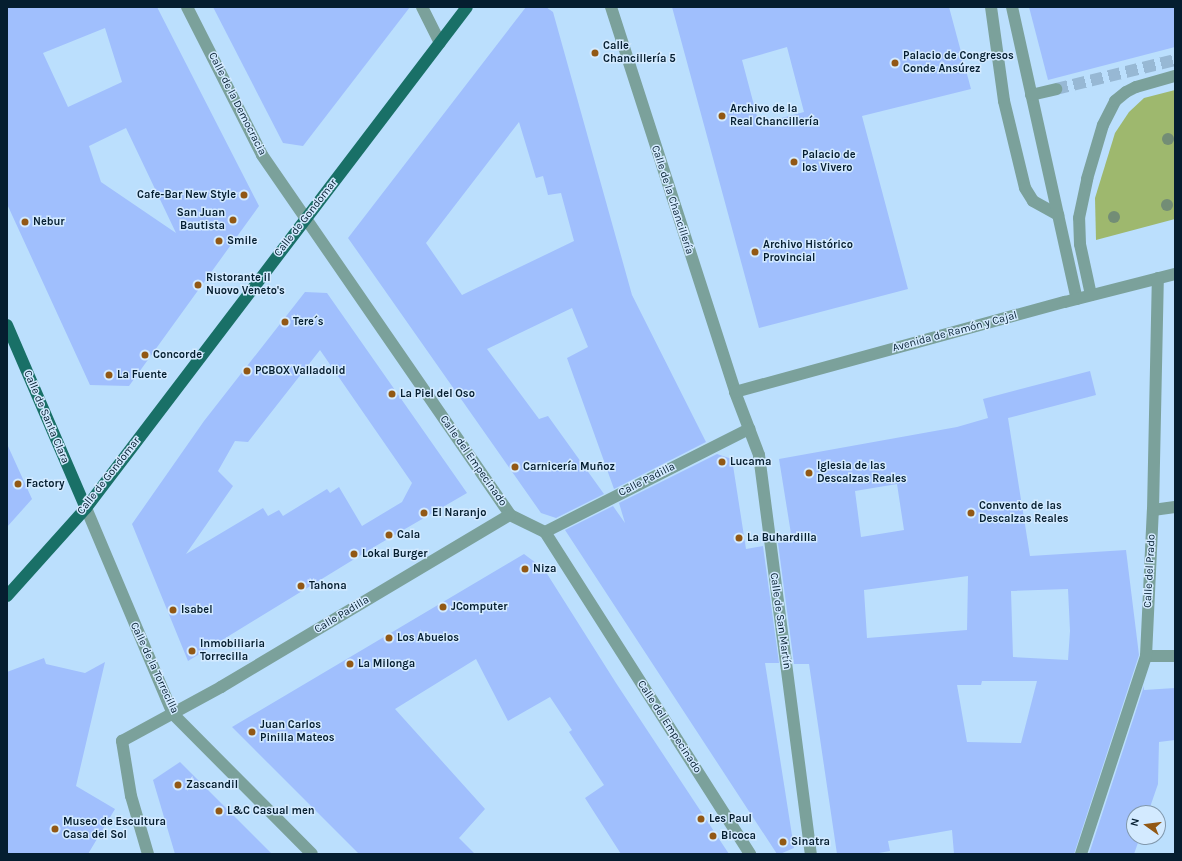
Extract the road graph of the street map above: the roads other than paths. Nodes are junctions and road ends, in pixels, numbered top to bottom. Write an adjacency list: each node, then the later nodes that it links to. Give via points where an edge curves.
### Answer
1 (187, 7): 12 (street, Calle de la Democracia, via 262,156)
2 (422, 7): 7 (street)
3 (467, 7): 7 (main road, Calle de Gondomar)
4 (610, 7): 18 (street, Calle de la Chancillería)
5 (991, 7): 11 (street, via 1004,101 1026,188 1033,201)
6 (1012, 7): 10 (street)
7 (440, 43): 12 (main road, Calle de Gondomar)
8 (1175, 76): 15 (street, via 1136,87 1115,101 1102,125 1079,213 1080,244)
9 (1056, 89): 10 (street)
10 (1031, 95): 11 (street)
11 (1058, 214): 16 (street)
12 (306, 218): 21 (main road, Calle de Gondomar); 23 (street, Calle del Empecinado)
13 (1175, 274): 14 (street, Avenida de Ramón y Cajal)
14 (1158, 278): 15 (street, Avenida de Ramón y Cajal); 22 (street, Calle del Prado)
15 (1091, 295): 16 (street, Avenida de Ramón y Cajal)
16 (1077, 298): 18 (street, Avenida de Ramón y Cajal)
17 (7, 326): 21 (main road, Calle de Santa Clara)
18 (735, 392): 19 (street, Calle de San Martín)
19 (749, 429): 24 (street, Calle Padilla); 32 (street, Calle de San Martín, via 759,455)
20 (1175, 507): 22 (street)
21 (86, 508): 25 (main road, Calle de Gondomar); 28 (street, Calle de la Torrecilla)
22 (1153, 510): 26 (street, Calle del Prado)
23 (510, 514): 24 (street, Calle del Empecinado); 28 (street, Calle Padilla)
24 (545, 532): 31 (street, Calle del Empecinado)
25 (7, 596)
26 (1146, 656): 27 (street); 33 (street, Calle del Prado)
27 (1175, 656)
28 (173, 714): 29 (street, Calle Padilla, via 122,741 131,796); 30 (street, Calle de la Torrecilla)
29 (148, 854)
30 (312, 854)
31 (750, 854)
32 (811, 854)
33 (1080, 854)

